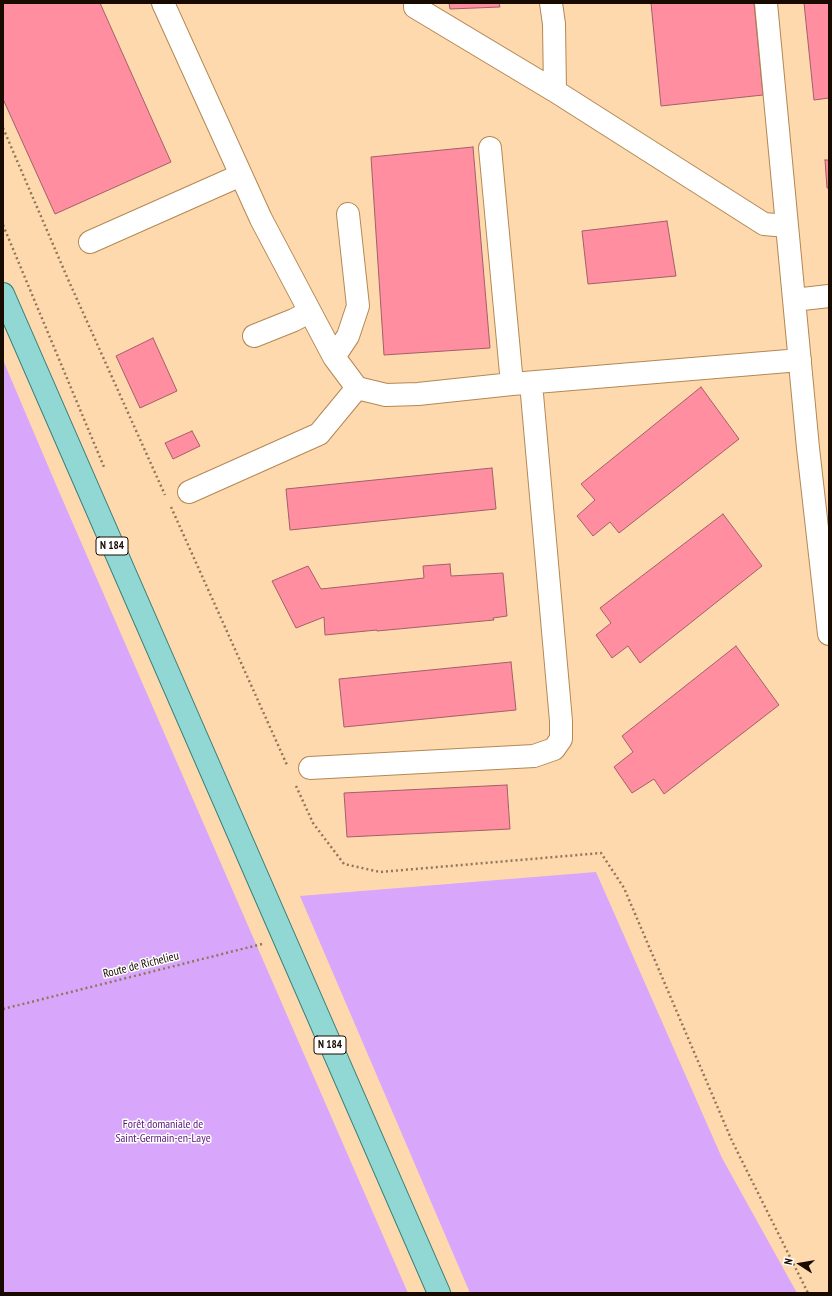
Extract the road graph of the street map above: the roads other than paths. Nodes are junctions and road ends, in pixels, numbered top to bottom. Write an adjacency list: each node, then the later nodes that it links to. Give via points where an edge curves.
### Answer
1 (164, 3): 7 (lane)
2 (415, 3): 5 (lane, via 416,7)
3 (551, 3): 5 (lane, via 554,24)
4 (766, 3): 9 (lane)
5 (554, 91): 9 (lane, via 764,224)
6 (490, 148): 18 (lane)
7 (241, 175): 10 (lane); 14 (lane)
8 (348, 214): 16 (lane, via 358,306 348,336)
9 (787, 226): 13 (lane)
10 (90, 242)
11 (3, 294): 23 (main road, N 184)
12 (829, 296): 13 (lane)
13 (794, 300): 17 (lane)
14 (309, 312): 15 (lane); 16 (lane)
15 (254, 336)
16 (334, 357): 19 (lane)
17 (800, 360): 18 (lane); 21 (lane)
18 (522, 383): 19 (lane, via 386,395); 22 (lane, via 562,721 561,739 554,749 534,756)
19 (357, 388): 20 (lane, via 319,434)
20 (189, 492)
21 (829, 634)
22 (298, 773)
23 (439, 1293)

